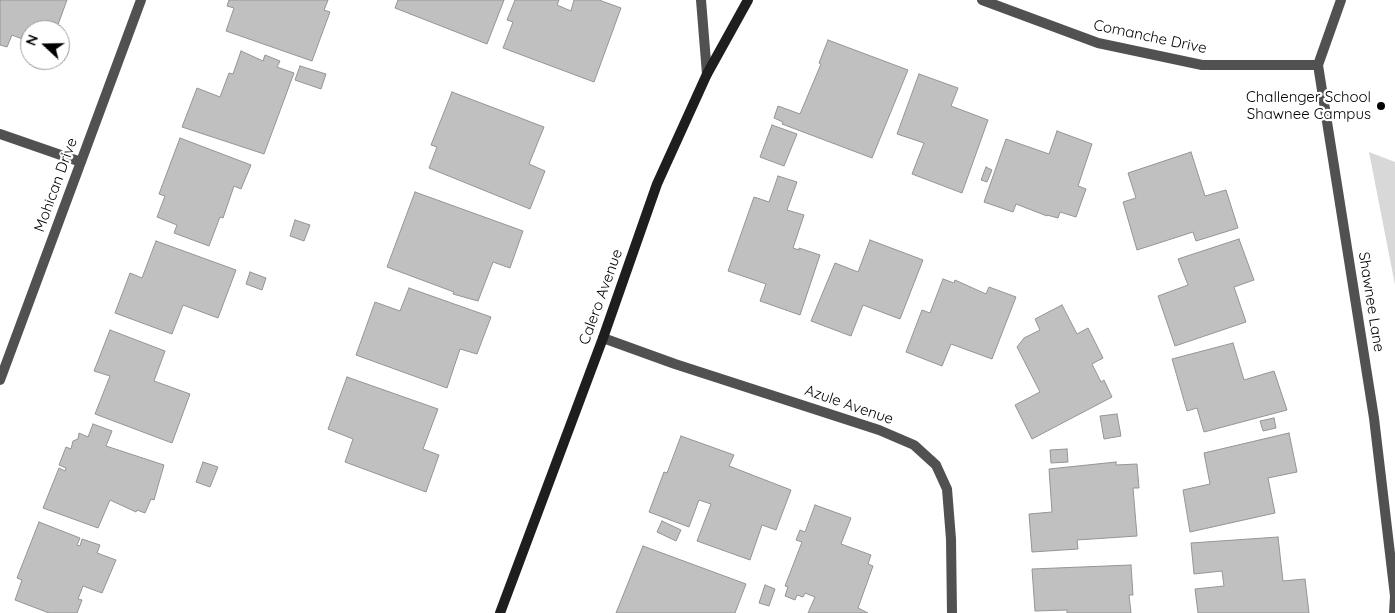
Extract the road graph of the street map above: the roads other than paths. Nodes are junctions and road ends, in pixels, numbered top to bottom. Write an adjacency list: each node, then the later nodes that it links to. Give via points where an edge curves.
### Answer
1 (141, 0): 9 (street, Mohican Drive)
2 (701, 0): 7 (street)
3 (748, 0): 7 (street, Calero Avenue)
4 (982, 0): 6 (street, Comanche Drive, via 1098,44 1202,65)
5 (1341, 0): 6 (street, Shawnee Lane)
6 (1318, 65): 14 (street, Shawnee Lane, via 1374,418 1395,596)
7 (707, 74): 10 (street, Calero Avenue, via 657,184)
8 (0, 134): 9 (street)
9 (81, 162): 11 (street, Mohican Drive)
10 (603, 338): 12 (street, Calero Avenue); 13 (street, Azule Avenue, via 879,430 914,445 936,465 947,489)
11 (0, 380)
12 (500, 613)
13 (952, 613)
14 (1394, 613)

